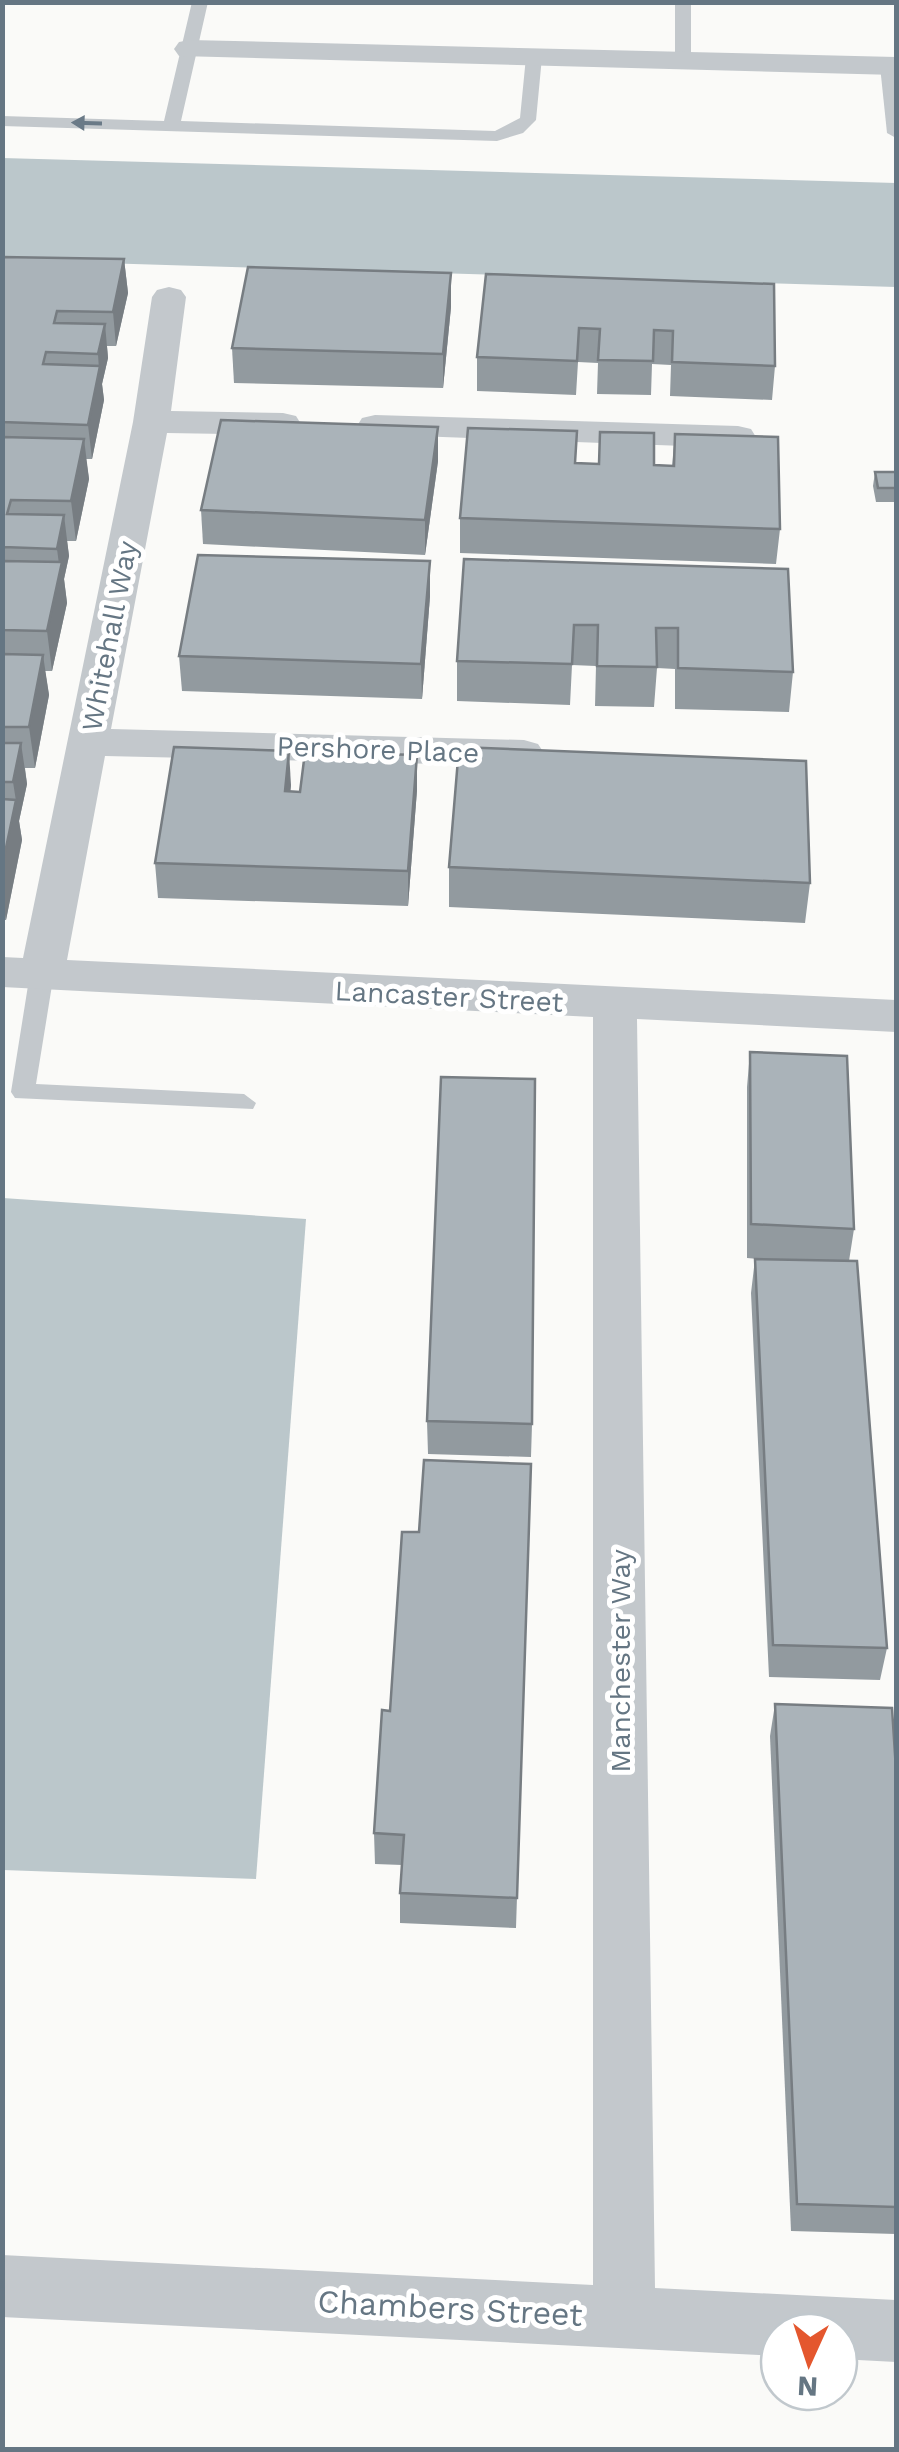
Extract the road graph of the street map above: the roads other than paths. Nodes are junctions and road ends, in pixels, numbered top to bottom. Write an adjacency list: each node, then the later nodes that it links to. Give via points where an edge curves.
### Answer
1 (200, 2): 3 (lane)
2 (683, 2): 5 (lane)
3 (190, 48): 4 (street); 8 (lane)
4 (534, 57): 5 (street); 8 (lane, via 528,120 497,136)
5 (683, 61): 6 (street)
6 (892, 66): 9 (lane)
7 (2, 121): 8 (lane, one-way to 7)
8 (171, 126)
9 (896, 133)
10 (169, 297): 11 (street, Whitehall Way)
11 (152, 422): 12 (street); 15 (street, Whitehall Way)
12 (309, 424)
13 (349, 425): 14 (street)
14 (751, 438)
15 (88, 742): 16 (street, Pershore Place); 17 (street, Whitehall Way)
16 (555, 754)
17 (22, 972): 18 (street, Lancaster Street); 20 (lane)
18 (615, 1005): 19 (street, Lancaster Street); 23 (street, Manchester Way)
19 (896, 1016)
20 (13, 1091): 21 (lane)
21 (244, 1103)
22 (2, 2286): 23 (street, Chambers Street)
23 (624, 2317): 24 (street, Chambers Street)
24 (896, 2331)

